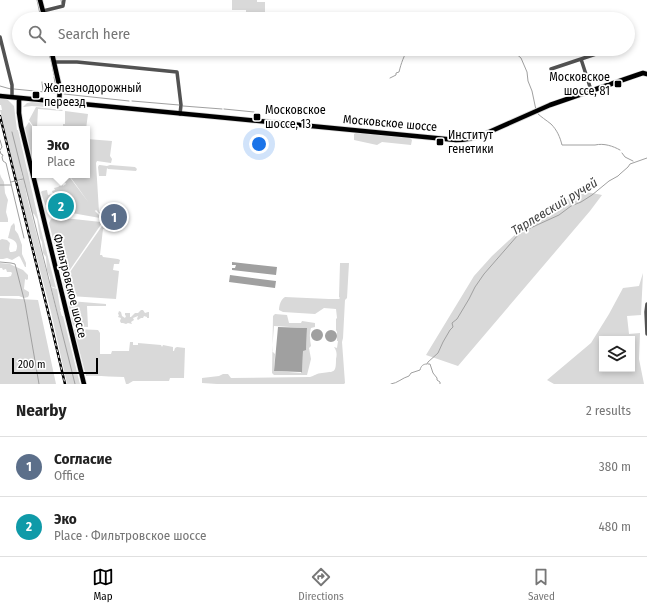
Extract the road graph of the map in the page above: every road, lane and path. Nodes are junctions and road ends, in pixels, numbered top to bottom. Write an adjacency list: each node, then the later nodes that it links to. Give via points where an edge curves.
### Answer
1 (40, 0): 3 (main road)
2 (64, 0): 3 (street, via 63,6)
3 (43, 11)
4 (0, 37): 13 (street, via 12,85)
5 (53, 56): 8 (main road)
6 (589, 56): 7 (street)
7 (581, 59): 9 (street); 11 (street)
8 (54, 62): 15 (main road, via 60,89); 16 (street, via 177,72)
9 (551, 69)
10 (647, 74): 11 (main road, Московское шоссе, via 643,73)
11 (591, 90): 16 (main road, Московское шоссе, via 465,140)
12 (0, 96): 13 (main road, Московское шоссе)
13 (12, 98): 14 (main road, Московское шоссе)
14 (19, 98): 15 (main road, Московское шоссе); 17 (main road, Фильтровское шоссе, via 21,126)
15 (59, 102): 16 (main road, Московское шоссе)
16 (180, 114)
17 (32, 171)
18 (34, 178): 21 (main road, Фильтровское шоссе)
19 (647, 304): 20 (street)
20 (647, 334)
21 (84, 384)

